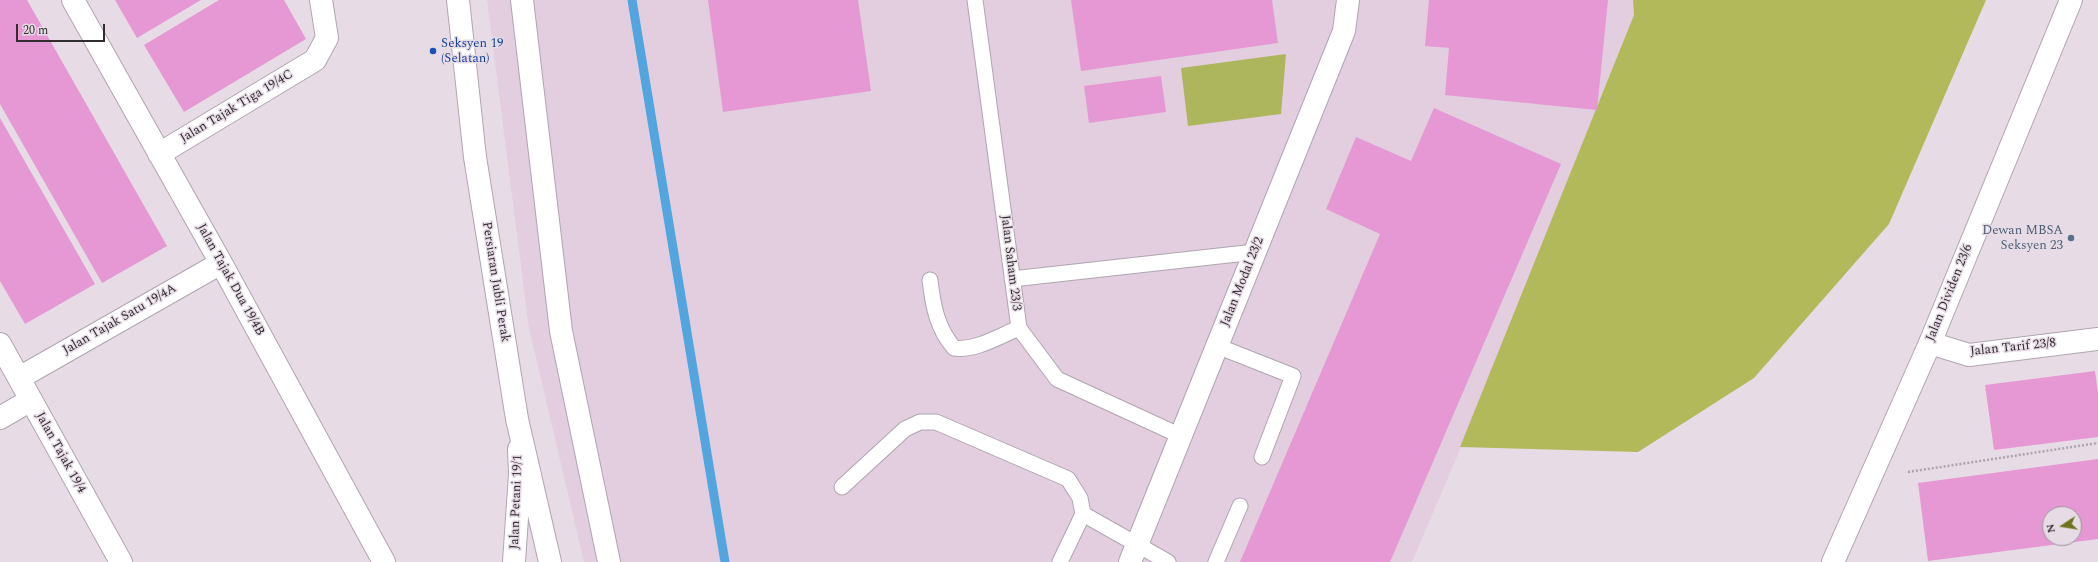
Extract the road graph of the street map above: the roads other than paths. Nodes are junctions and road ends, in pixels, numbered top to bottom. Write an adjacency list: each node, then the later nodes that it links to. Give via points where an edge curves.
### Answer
1 (73, 0): 8 (street, Jalan Tajak Dua 19/4B)
2 (321, 0): 8 (street, Jalan Tajak Tiga 19/4C, via 327,38 315,60)
3 (458, 0): 21 (street, Persiaran Jubli Perak, via 475,156)
4 (522, 0): 32 (street, via 561,331)
5 (975, 0): 12 (lane, Jalan Saham 23/3)
6 (1348, 0): 9 (street, Jalan Modal 23/2, via 1344,31)
7 (2071, 0): 15 (street, Jalan Dividen 23/6)
8 (159, 154): 10 (street, Jalan Tajak Dua 19/4B)
9 (1255, 252): 12 (lane); 17 (street, Jalan Modal 23/2)
10 (221, 263): 18 (street, Jalan Tajak Satu 19/4A); 29 (street, Jalan Tajak Dua 19/4B)
11 (930, 280): 13 (lane, via 940,329 954,348 976,346)
12 (1012, 280): 13 (lane, Jalan Saham 23/3)
13 (1019, 328): 22 (lane, Jalan Saham 23/3, via 1057,379)
14 (2098, 339): 15 (street, Jalan Tarif 23/8, via 1970,355)
15 (1930, 343): 36 (street, Jalan Dividen 23/6)
16 (0, 344): 18 (street, Jalan Tajak 19/4)
17 (1217, 346): 22 (street, Jalan Modal 23/2); 23 (lane, via 1294,376)
18 (19, 378): 19 (street, Jalan Tajak 19/4)
19 (31, 400): 20 (street); 28 (street, Jalan Tajak 19/4)
20 (0, 418)
21 (517, 419): 30 (street, Jalan Petani 19/1, via 520,474); 31 (street, Persiaran Jubli Perak)
22 (1180, 436): 27 (street, Jalan Modal 23/2)
23 (1262, 457)
24 (842, 487): 26 (lane, via 905,429 920,422 936,422 1068,479 1080,498)
25 (1240, 506): 35 (lane)
26 (1083, 514): 27 (lane); 33 (lane)
27 (1133, 553): 34 (lane)
28 (121, 562)
29 (384, 562)
30 (514, 562)
31 (550, 562)
32 (609, 562)
33 (1060, 562)
34 (1168, 562)
35 (1216, 562)
36 (1833, 562)

